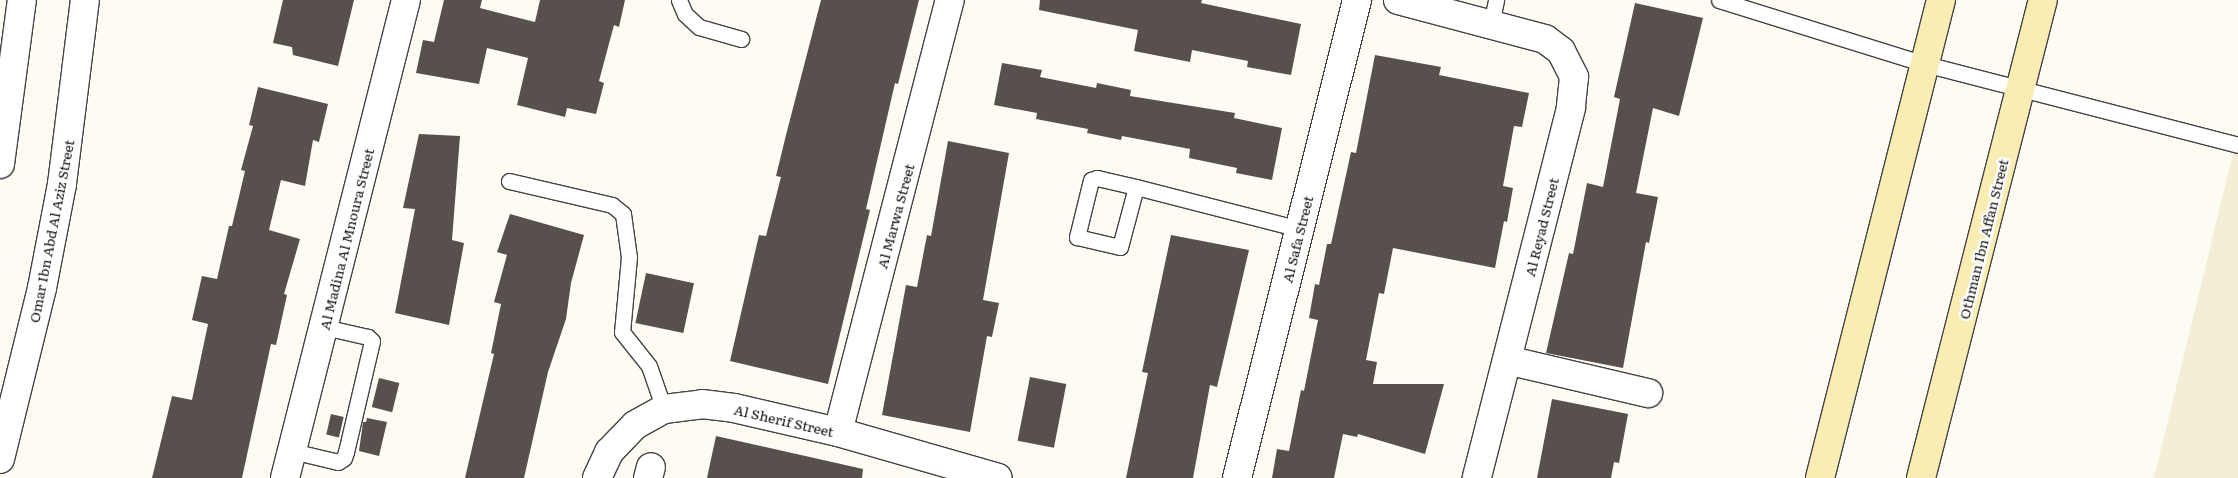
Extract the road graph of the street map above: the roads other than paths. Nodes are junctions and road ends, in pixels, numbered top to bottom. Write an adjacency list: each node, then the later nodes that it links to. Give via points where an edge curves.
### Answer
1 (22, 0): 16 (street)
2 (85, 0): 26 (street, Omar Ibn Abd Al Aziz Street, via 62,184 42,288)
3 (406, 0): 20 (street, Al Madina Al Mnoura Street)
4 (678, 0): 12 (lane, via 685,14 700,27)
5 (950, 0): 24 (street, Al Marwa Street)
6 (1357, 0): 19 (street, Al Safa Street)
7 (1398, 0): 11 (street, Al Reyad Street)
8 (1720, 0): 13 (lane)
9 (1941, 0): 13 (main road)
10 (2043, 0): 14 (main road, Othman Ibn Affan Street)
11 (1493, 12): 21 (street, Al Reyad Street, via 1561,51 1574,77 1572,108)
12 (741, 39)
13 (1925, 64): 14 (lane); 32 (main road)
14 (2022, 89): 15 (lane); 33 (main road, Othman Ibn Affan Street)
15 (2238, 146)
16 (0, 164)
17 (509, 181): 23 (lane, via 612,205 622,214 629,257 622,332 649,366)
18 (1136, 187): 18 (lane, via 1097,178 1091,180 1077,237 1120,247); 19 (lane)
19 (1300, 229): 30 (street, Al Safa Street)
20 (324, 327): 25 (street, Al Madina Al Mnoura Street); 25 (lane, via 368,337 372,341 346,452 338,462)
21 (1507, 360): 22 (street); 31 (street, Al Reyad Street)
22 (1648, 393)
23 (664, 409): 24 (street, Al Sherif Street, via 687,404 718,404); 28 (street, Al Sherif Street, via 634,425 622,436 609,452)
24 (838, 432): 29 (street, Al Sherif Street)
25 (292, 451): 27 (street, Al Madina Al Mnoura Street)
26 (0, 459)
27 (285, 478)
28 (596, 478)
29 (998, 478)
30 (1237, 478)
31 (1477, 478)
32 (1820, 478)
33 (1921, 478)

